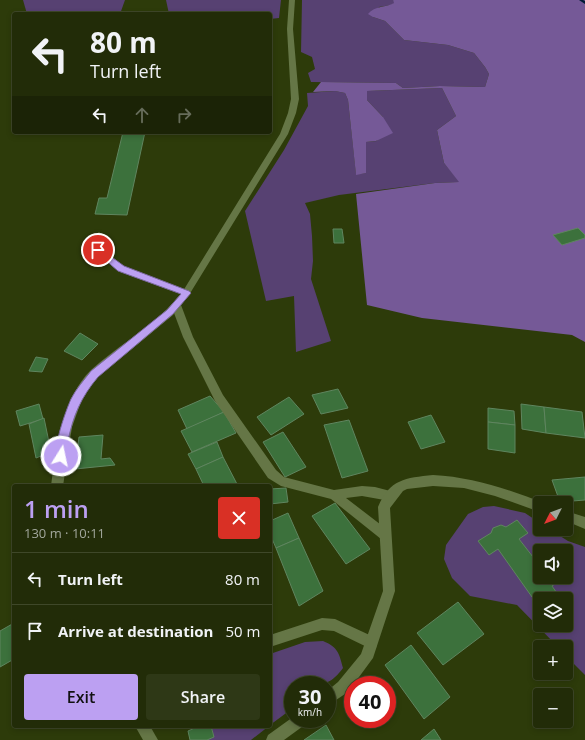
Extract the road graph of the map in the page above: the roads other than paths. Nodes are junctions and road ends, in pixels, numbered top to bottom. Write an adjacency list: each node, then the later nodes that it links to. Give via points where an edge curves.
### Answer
1 (292, 0): 3 (street, via 290,29 295,99 292,114 284,134)
2 (100, 235): 3 (street, via 98,250 121,269)
3 (186, 293): 4 (street)
4 (176, 305): 5 (street, via 94,374 84,386 76,401 63,441); 6 (street, via 188,337 219,398 272,474 281,481)
5 (57, 484)
6 (334, 494): 7 (street, via 371,490); 11 (street)
7 (390, 496): 8 (street, via 402,485 431,480 472,485); 11 (street, via 384,507)
8 (533, 505)
9 (573, 519): 10 (street)
10 (585, 523)
11 (385, 535): 13 (street, via 389,592)
12 (272, 640): 13 (street, via 322,624 335,625)
13 (371, 643): 14 (street, via 366,658)
14 (336, 692)
15 (143, 728): 17 (street)
16 (289, 728): 18 (street)
17 (151, 740)
18 (273, 740)

